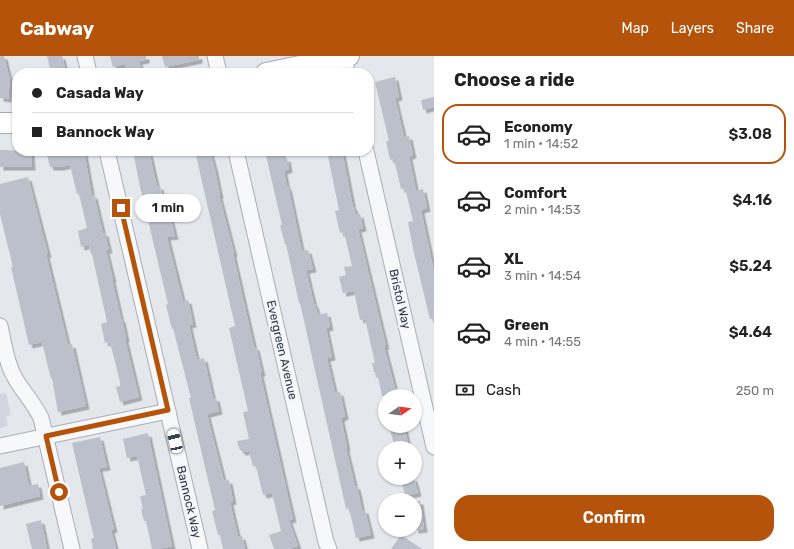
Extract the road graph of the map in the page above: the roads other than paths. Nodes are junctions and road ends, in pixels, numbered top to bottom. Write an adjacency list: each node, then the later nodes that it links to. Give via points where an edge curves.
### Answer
1 (86, 56): 4 (street)
2 (215, 56): 5 (street)
3 (346, 61): 6 (main road)
4 (88, 68)
5 (218, 68)
6 (299, 68)
7 (0, 123): 8 (main road)
8 (12, 123)
9 (109, 156): 13 (street, Bannock Way)
10 (237, 156): 19 (street, Evergreen Avenue)
11 (367, 156): 16 (street, Bristol Way)
12 (0, 326): 14 (street, via 10,368 37,409)
13 (168, 410): 14 (street); 18 (street, Bannock Way)
14 (46, 436): 15 (street); 17 (street)
15 (0, 446)
16 (434, 447)
17 (72, 549)
18 (200, 549)
19 (329, 549)

